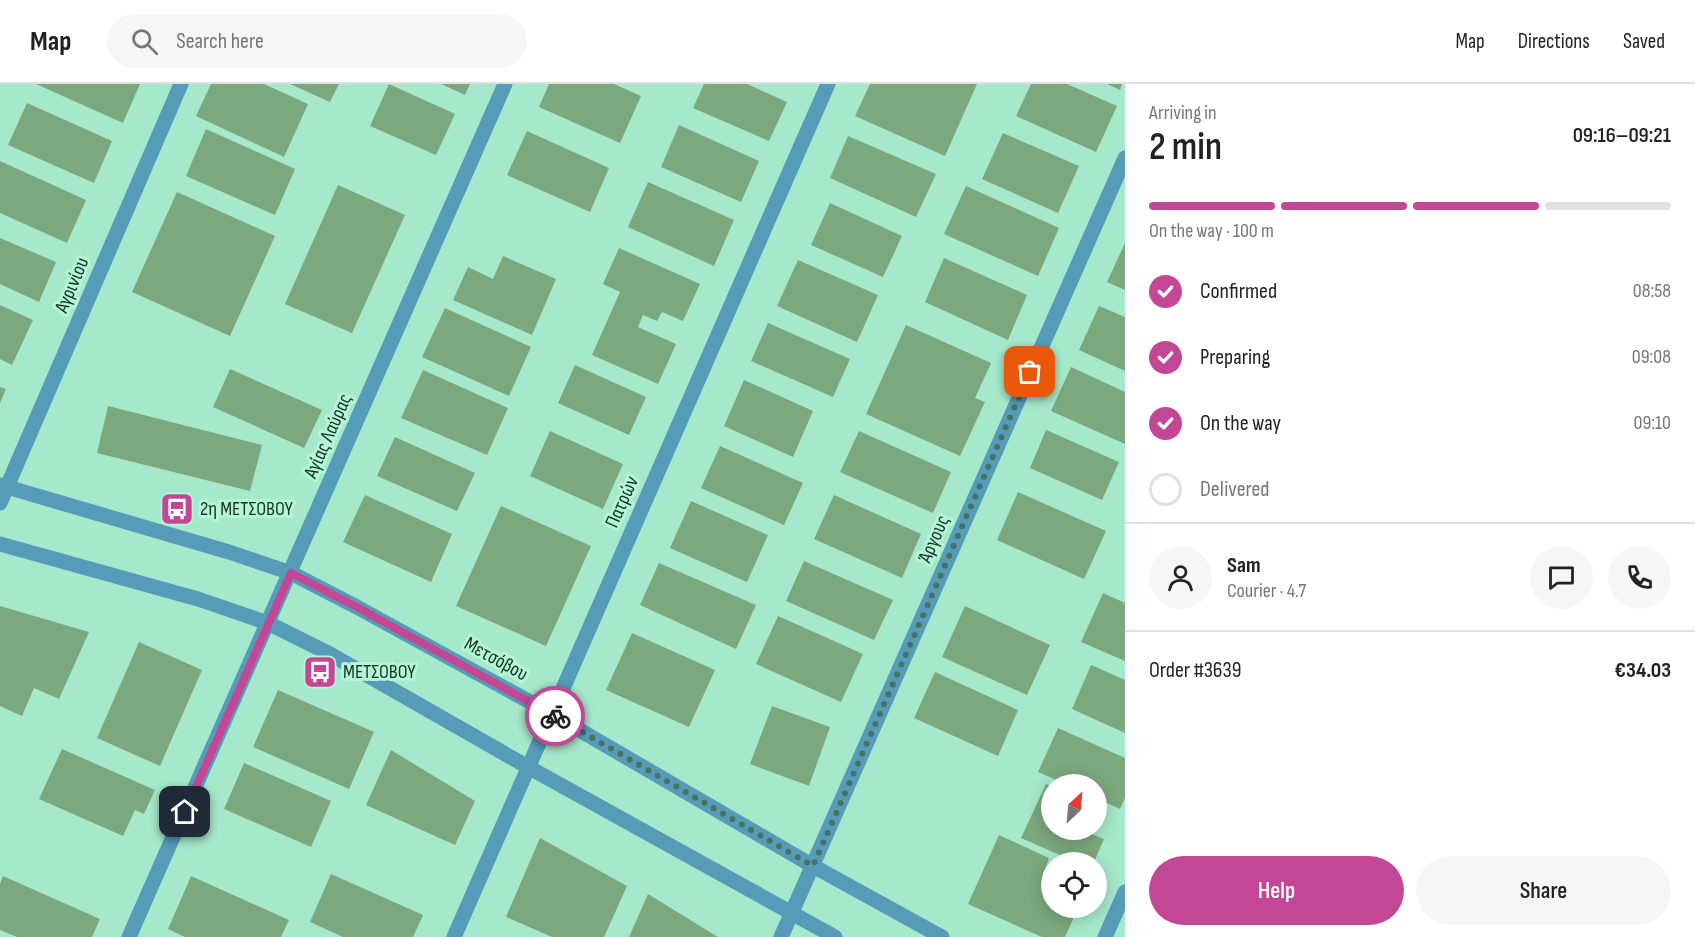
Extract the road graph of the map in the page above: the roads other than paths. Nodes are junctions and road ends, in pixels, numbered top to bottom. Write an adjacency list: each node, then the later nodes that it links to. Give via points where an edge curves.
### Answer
1 (181, 84): 5 (street, Αγρινίου)
2 (505, 84): 8 (street, Αγίας Λαύρας)
3 (828, 84): 10 (street, Πατρών)
4 (1125, 158): 12 (street, Άργους)
5 (4, 486): 6 (street, Αγρινίου); 8 (street, Μετσόβου)
6 (0, 503)
7 (0, 544): 9 (street, via 198,599)
8 (291, 573): 9 (street, Αγίας Λαύρας); 10 (street, Μετσόβου)
9 (268, 623): 11 (street); 15 (street, Αγίας Λαύρας)
10 (552, 714): 11 (street, Πατρών); 12 (street, Μετσόβου)
11 (528, 767): 14 (street); 16 (street, Πατρών)
12 (813, 866): 14 (street, Άργους); 19 (street, Μετσόβου)
13 (1125, 892): 20 (street)
14 (792, 912): 17 (street, Άργους); 18 (street)
15 (129, 937)
16 (454, 937)
17 (781, 937)
18 (835, 937)
19 (942, 937)
20 (1106, 937)

